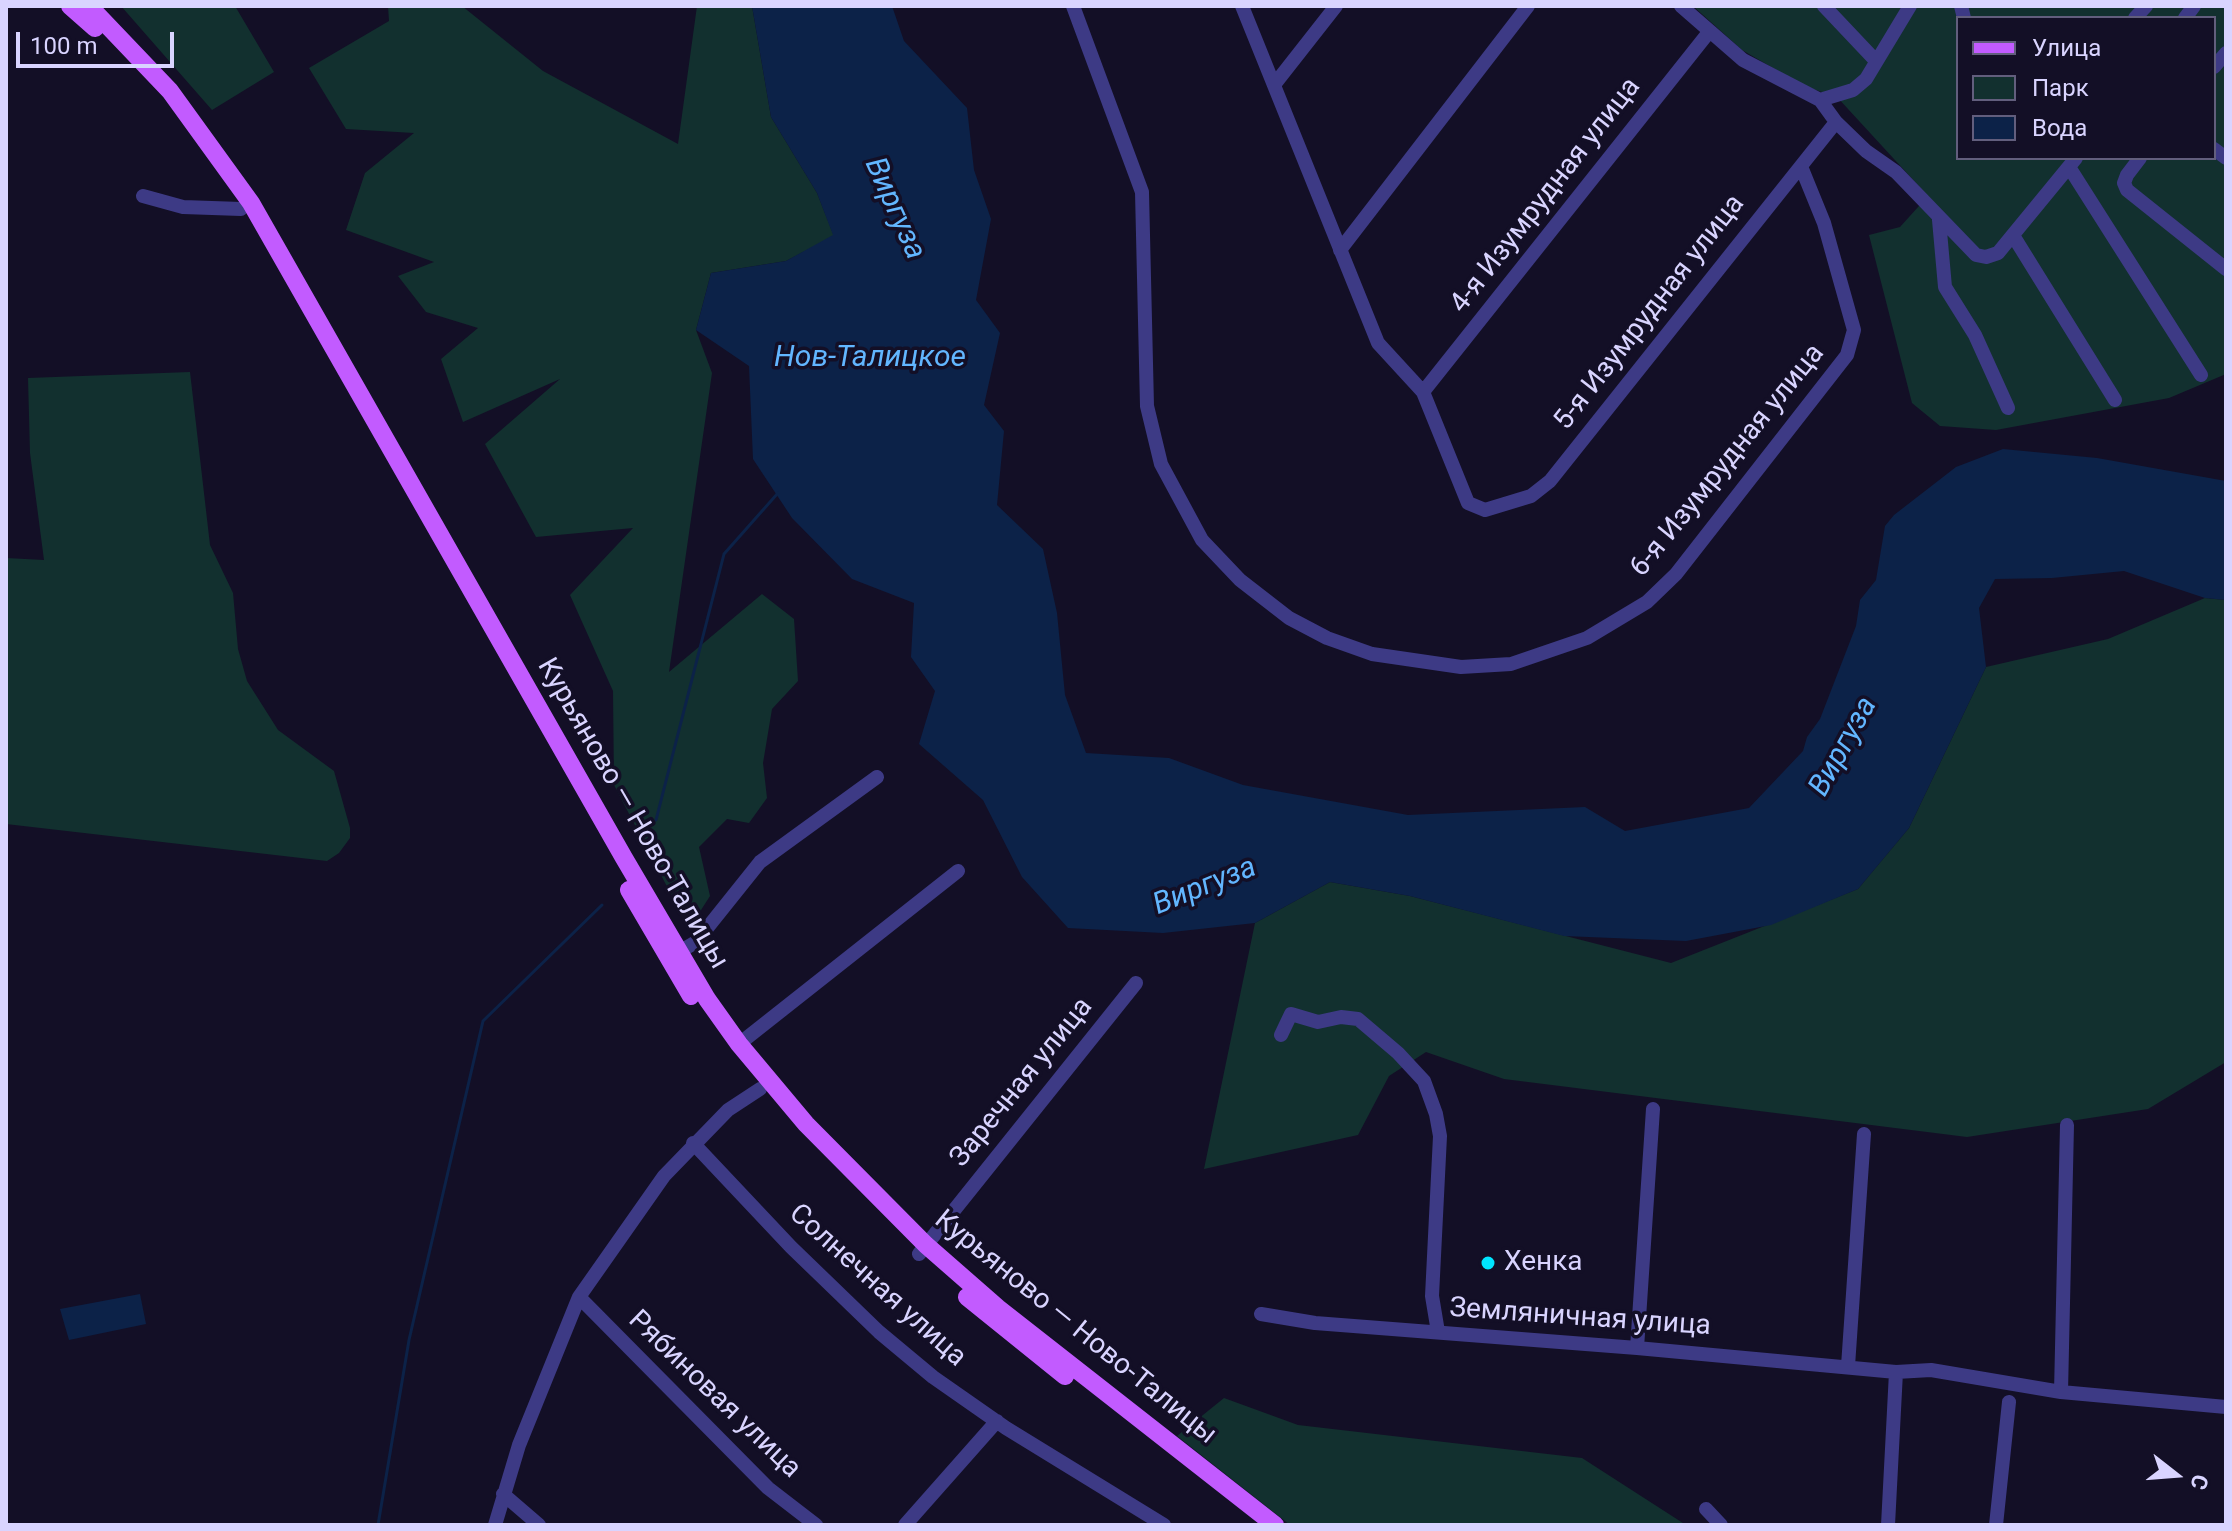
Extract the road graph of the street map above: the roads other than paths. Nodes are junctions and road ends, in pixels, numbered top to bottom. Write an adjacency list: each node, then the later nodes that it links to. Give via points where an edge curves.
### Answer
1 (70, 6): 19 (main road, Курьяново — Ново-Талицы, via 163,100)
2 (89, 6): 30 (main road, Курьяново — Ново-Талицы, via 170,91 251,203)
3 (1073, 6): 17 (street, 6-я Изумрудная улица, via 1142,192 1147,406 1161,464 1202,540 1240,580 1289,618 1372,654 1461,667 1511,664 1587,638 1647,602 1676,574 1847,355 1854,330 1824,223)
4 (1242, 6): 12 (street)
5 (1336, 6): 12 (street)
6 (1528, 6): 22 (street)
7 (1681, 6): 10 (street)
8 (1824, 6): 11 (street)
9 (1910, 6): 11 (street)
10 (1709, 32): 13 (street, via 1743,60); 25 (street, 4-я Изумрудная улица)
11 (1876, 61): 13 (street, via 1853,90)
12 (1274, 85): 22 (street)
13 (1820, 100): 14 (street)
14 (1836, 122): 17 (street, 5-я Изумрудная улица); 20 (street, via 1926,200)
15 (2138, 160): 23 (street, via 2127,175 2127,190)
16 (2073, 162): 21 (street); 24 (street)
17 (1802, 169): 25 (street, 5-я Изумрудная улица, via 1550,481 1531,496 1485,510 1468,503)
18 (143, 196): 19 (street, via 183,207)
19 (241, 209): 34 (main road, Курьяново — Ново-Талицы, via 669,961)
20 (1939, 220): 21 (street, via 1976,255 1998,253); 27 (street, via 1945,287 1975,335)
21 (2014, 237): 26 (street)
22 (1340, 250): 25 (street, via 1378,343)
23 (2226, 269)
24 (2201, 375)
25 (1423, 392)
26 (2115, 400)
27 (2008, 408)
28 (877, 777): 30 (street, via 760,862 696,942)
29 (958, 871): 33 (street)
30 (679, 952): 33 (main road, Курьяново — Ново-Талицы)
31 (1136, 983): 39 (street, Заречная улица)
32 (1281, 1035): 42 (street, via 1291,1014 1318,1022 1358,1019 1424,1081 1440,1136 1432,1296)
33 (739, 1044): 39 (main road, Курьяново — Ново-Талицы)
34 (760, 1089): 38 (street); 39 (main road, Курьяново — Ново-Талицы, via 840,1177)
35 (1653, 1109): 43 (street)
36 (2067, 1125): 46 (street)
37 (1864, 1134): 44 (street)
38 (693, 1143): 40 (street, via 636,1212); 49 (street, Солнечная улица, via 879,1332)
39 (923, 1250): 57 (main road, Курьяново — Ново-Талицы, via 1028,1348); 58 (main road, Курьяново — Ново-Талицы)
40 (579, 1297): 50 (street); 54 (street, Рябиновая улица, via 768,1488)
41 (1261, 1314): 42 (street, Земляничная улица, via 1300,1322)
42 (1438, 1332): 43 (street, Земляничная улица)
43 (1637, 1348): 44 (street, Земляничная улица)
44 (1848, 1366): 45 (street, Земляничная улица)
45 (1896, 1372): 46 (street, Земляничная улица, via 1931,1370); 60 (street)
46 (2061, 1392): 48 (street, Земляничная улица)
47 (2009, 1402): 61 (street)
48 (2226, 1407)
49 (997, 1421): 55 (street); 56 (street, Солнечная улица)
50 (503, 1494): 52 (street); 53 (street)
51 (1706, 1509): 59 (street)
52 (495, 1525)
53 (539, 1525)
54 (816, 1525)
55 (905, 1525)
56 (1164, 1525)
57 (1256, 1525)
58 (1275, 1525)
59 (1721, 1525)
60 (1888, 1525)
61 (1996, 1525)

